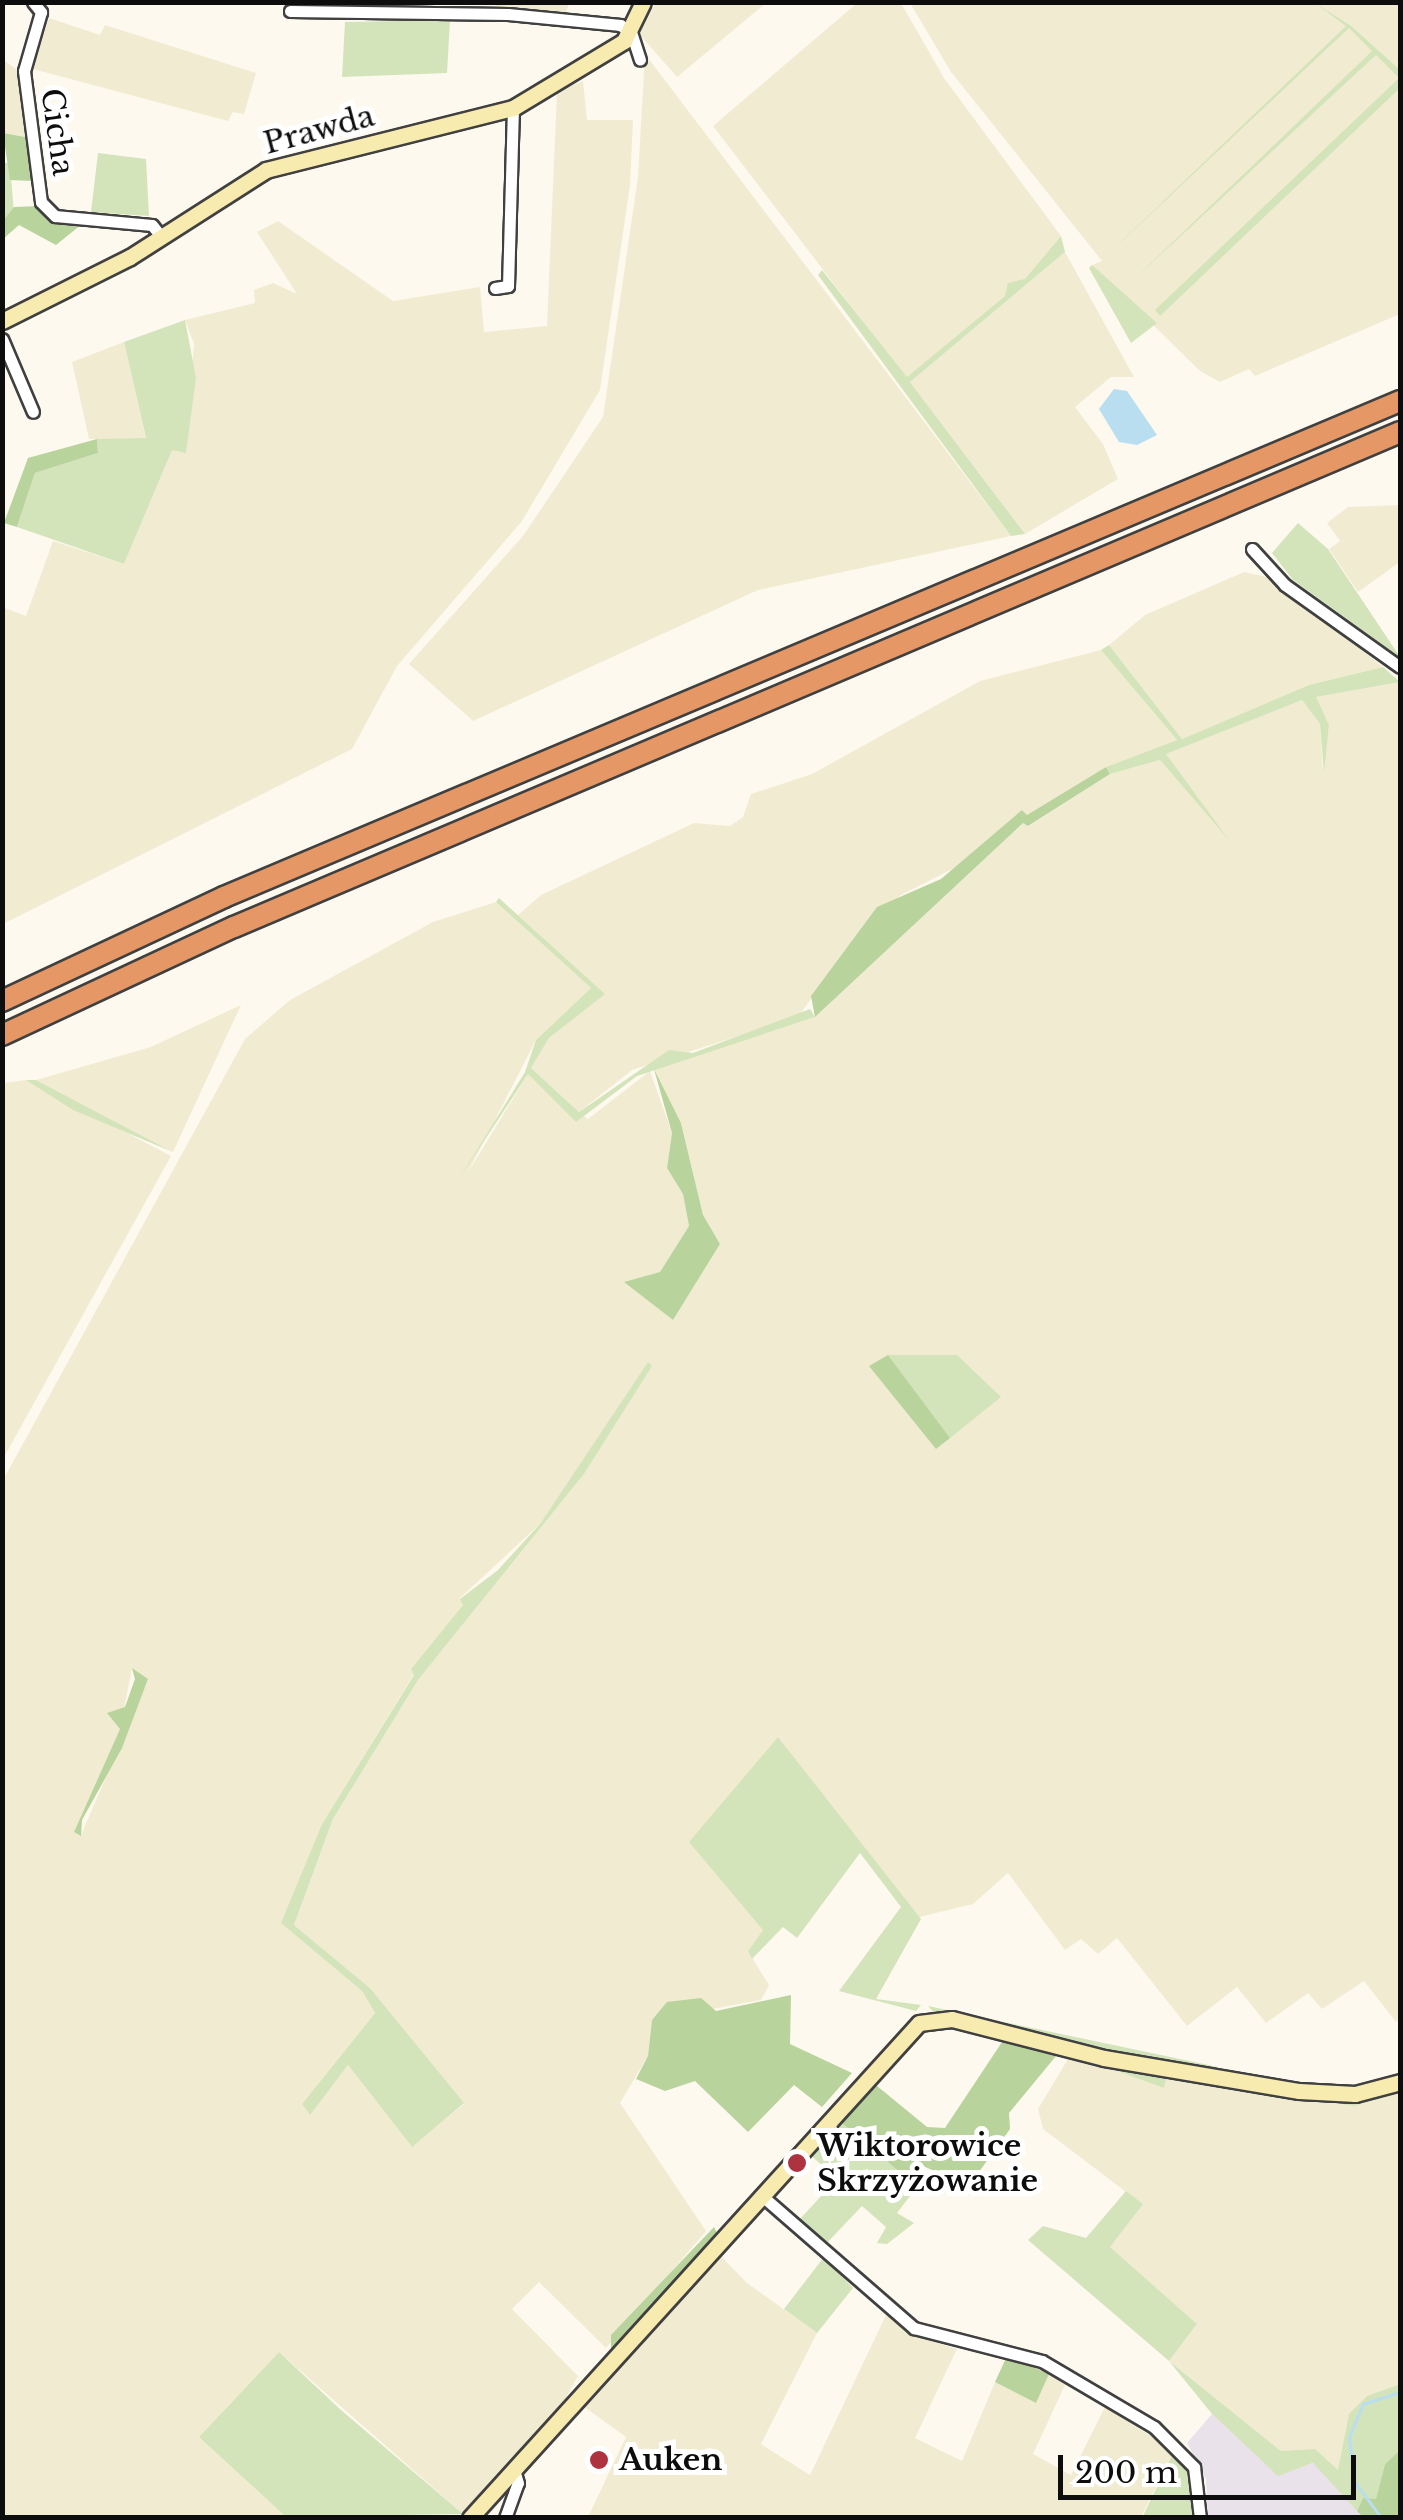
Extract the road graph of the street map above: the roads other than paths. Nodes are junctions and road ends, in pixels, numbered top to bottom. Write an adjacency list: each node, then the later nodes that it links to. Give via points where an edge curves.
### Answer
1 (32, 2): 7 (street, Cicha, via 42,12 24,71 41,202 55,216 152,226)
2 (642, 2): 4 (street)
3 (290, 11): 4 (street, via 508,14 620,25)
4 (631, 32): 5 (street); 6 (street, Prawda, via 607,54)
5 (640, 60)
6 (512, 108): 7 (street, Prawda, via 266,170); 8 (street, via 508,286)
7 (162, 238): 9 (street, Prawda)
8 (494, 288)
9 (2, 321)
10 (2, 338): 12 (street)
11 (1400, 401): 16 (highway, via 224,897)
12 (33, 412)
13 (1400, 432): 17 (highway, via 234,926)
14 (1252, 550): 15 (street, via 1284,586)
15 (1400, 667)
16 (2, 1001)
17 (2, 1036)
18 (1400, 2082): 19 (street, via 1355,2094 1300,2092 1104,2058 952,2019 919,2023)
19 (762, 2195): 20 (street); 23 (street, via 914,2328 1042,2362 1154,2427 1194,2468)
20 (514, 2470): 21 (street); 22 (street, via 518,2483)
21 (470, 2518)
22 (504, 2518)
23 (1200, 2518)

